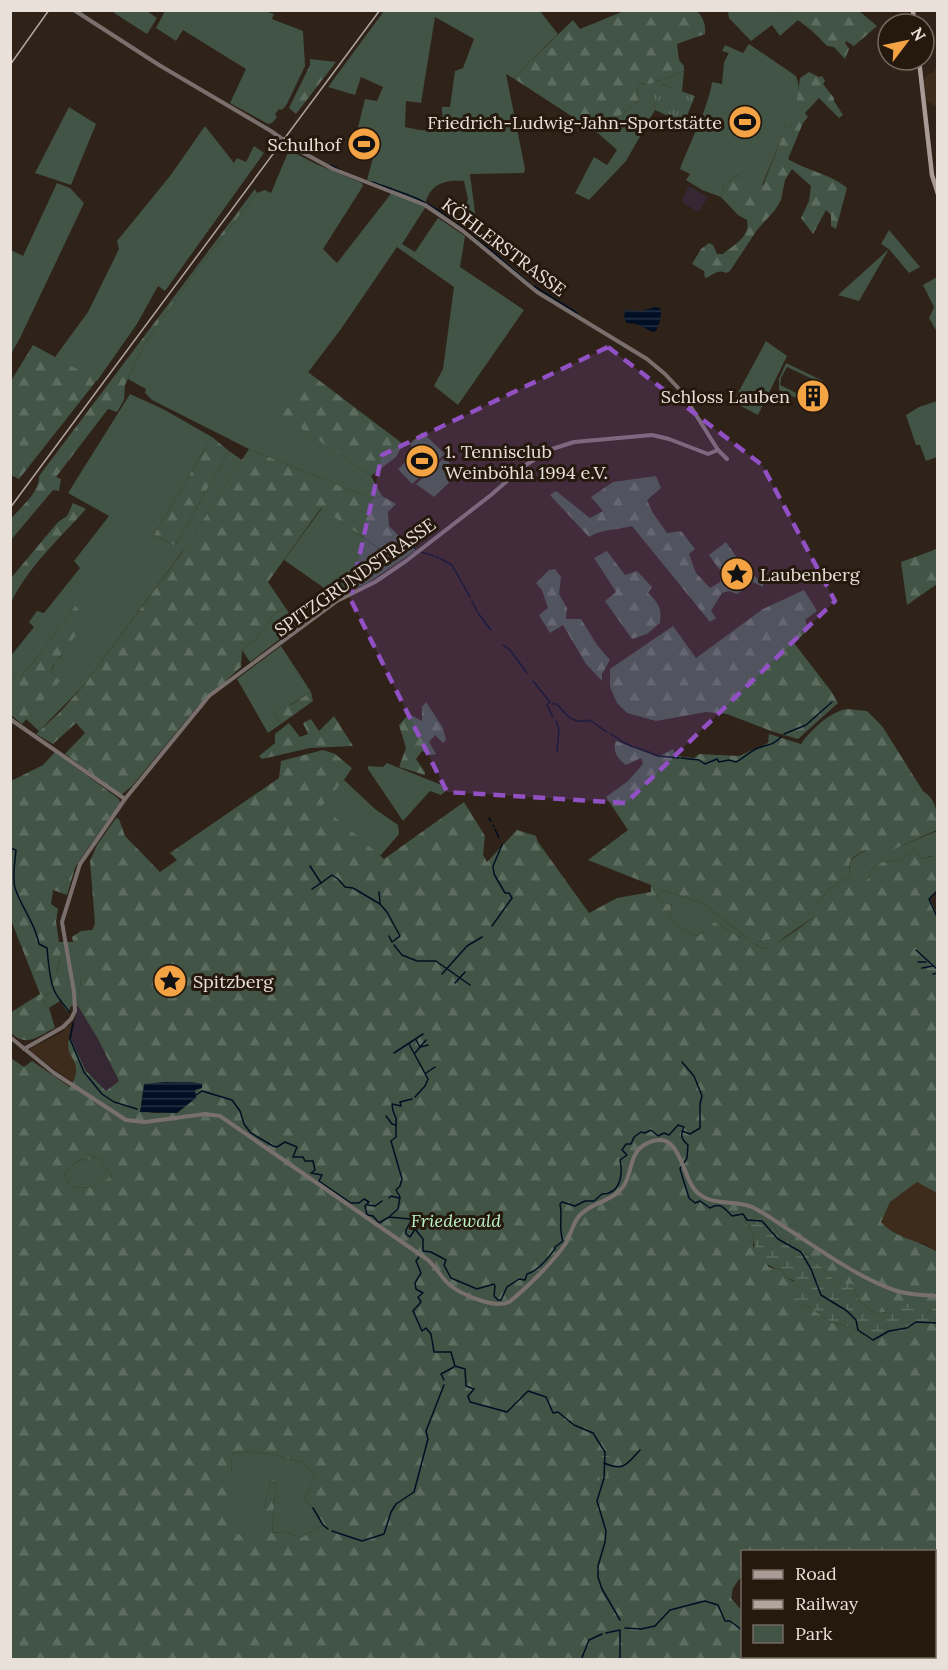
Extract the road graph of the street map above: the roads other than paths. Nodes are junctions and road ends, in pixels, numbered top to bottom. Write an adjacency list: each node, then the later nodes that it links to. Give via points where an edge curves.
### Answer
1 (74, 10): 4 (street, KÖHLERSTRASSE, via 297,150 440,215 537,292 658,368 681,391)
2 (920, 72): 3 (main road, via 932,175)
3 (938, 194)
4 (718, 450): 5 (street, KÖHLERSTRASSE); 7 (street, SPITZGRUNDSTRASSE, via 708,454 661,436 643,435 570,443 532,460 406,561 332,605 209,696)
5 (727, 459)
6 (10, 719): 7 (street)
7 (124, 799): 9 (street, SPITZGRUNDSTRASSE, via 80,864 63,914 75,1002 73,1015 57,1032)
8 (10, 1037): 9 (street)
9 (24, 1049): 10 (street, via 126,1120 220,1116 428,1260 454,1288 497,1305 514,1298 551,1262 582,1213 620,1192 634,1157 654,1142 674,1146 697,1192 712,1200 754,1208 885,1286)
10 (938, 1296)

